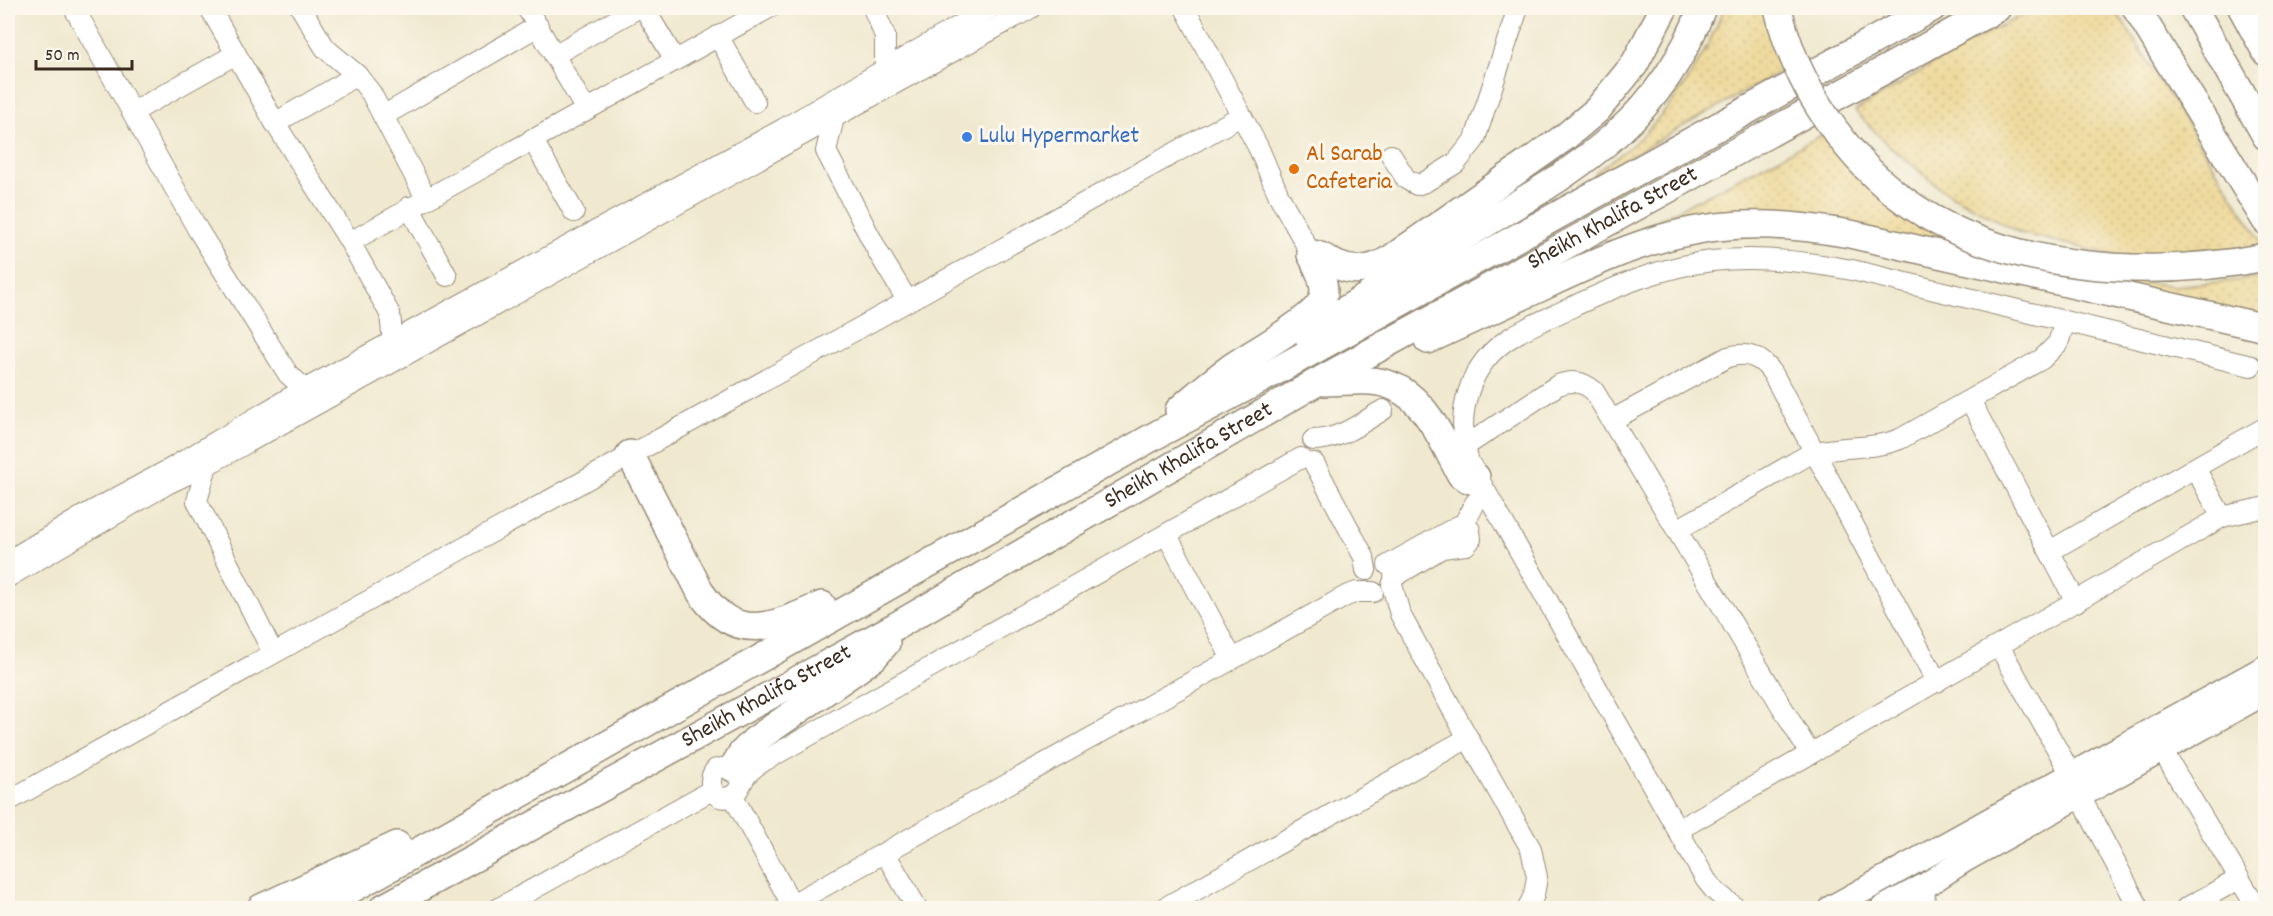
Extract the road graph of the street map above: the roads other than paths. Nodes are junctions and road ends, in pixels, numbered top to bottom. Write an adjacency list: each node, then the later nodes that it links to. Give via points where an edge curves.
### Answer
1 (74, 8): 36 (street)
2 (210, 8): 29 (street)
3 (301, 8): 33 (street, via 325,48)
4 (527, 8): 24 (street)
5 (638, 8): 30 (street)
6 (644, 8): 31 (street)
7 (769, 8): 23 (street)
8 (873, 8): 26 (street)
9 (989, 8): 22 (street)
10 (1031, 8): 39 (street)
11 (1185, 8): 38 (street)
12 (1518, 8): 45 (street, via 1479,129 1464,156 1417,185 1406,179)
13 (1664, 8): 51 (highway, via 1634,65 1582,124 1385,263 1352,270)
14 (1676, 8): 50 (highway, via 1650,61 1613,110 1459,229)
15 (1702, 8): 50 (highway, via 1671,70 1633,120 1567,174)
16 (1778, 8): 52 (highway, bridge, via 1798,71 1839,136 1887,188 1947,226 2025,253 2104,267 2174,268)
17 (1932, 8): 62 (highway, Sheikh Khalifa Street)
18 (1997, 8): 60 (highway, Sheikh Khalifa Street)
19 (2136, 8): 48 (highway)
20 (2193, 8): 41 (highway)
21 (2242, 8): 27 (highway)
22 (967, 14): 28 (street)
23 (738, 15): 25 (street)
24 (538, 26): 30 (street); 37 (street)
25 (718, 36): 31 (street); 34 (street)
26 (885, 36): 28 (street); 32 (street)
27 (2265, 52)
28 (910, 53): 32 (street)
29 (236, 54): 36 (street); 40 (street)
30 (554, 55): 35 (street)
31 (675, 60): 35 (street)
32 (885, 68): 58 (street, via 783,129)
33 (357, 75): 37 (street); 40 (street)
34 (755, 102)
35 (586, 110): 42 (street)
36 (133, 112): 64 (street, via 198,230)
37 (383, 116): 46 (street)
38 (1241, 116): 51 (street); 54 (street)
39 (834, 118): 43 (street); 44 (street)
40 (275, 123): 49 (street)
41 (2265, 136)
42 (532, 139): 46 (street); 47 (street)
43 (791, 141): 44 (street); 74 (street)
44 (826, 151): 54 (street)
45 (1391, 155)
46 (418, 203): 49 (street); 53 (street)
47 (574, 212)
48 (2265, 221)
49 (350, 242): 55 (street)
50 (1437, 253): 62 (highway, via 1298,340)
51 (1311, 254): 69 (highway, via 1324,290 1315,310 1216,379)
52 (2265, 257)
53 (447, 276)
54 (907, 300): 72 (street)
55 (390, 314): 58 (street); 59 (street)
56 (2065, 322): 61 (street); 65 (street, via 2058,343 2048,354); 70 (street, via 1818,264 1760,259 1680,267 1624,283 1527,328 1500,345 1478,369 1465,399)
57 (2265, 328): 60 (highway, via 1850,234 1792,226 1728,225 1662,237 1620,251 1400,354)
58 (416, 329): 59 (street)
59 (393, 342): 64 (street)
60 (1356, 361): 63 (highway, Sheikh Khalifa Street)
61 (2251, 366)
62 (1267, 376): 69 (highway, Sheikh Khalifa Street)
63 (1317, 382): 77 (highway, via 1371,381 1404,391 1422,407 1461,475); 91 (highway, Sheikh Khalifa Street)
64 (297, 394): 74 (street)
65 (1970, 400): 71 (street, via 1890,443); 83 (street)
66 (1383, 410): 73 (street)
67 (1612, 420): 70 (street, via 1588,386 1566,382); 71 (street, via 1728,357 1745,354 1768,366); 81 (street)
68 (2265, 427): 75 (street)
69 (1158, 434): 89 (highway, Sheikh Khalifa Street)
70 (1464, 447): 77 (street)
71 (1815, 453): 81 (street); 96 (street)
72 (630, 454): 89 (highway, via 701,593 729,621 742,626 771,626 836,599); 93 (street)
73 (1312, 454): 82 (street); 85 (street, via 1364,557)
74 (203, 458): 76 (street); 78 (street); 84 (street, via 83,516)
75 (2195, 468): 80 (street); 83 (street)
76 (167, 484): 78 (street); 86 (street)
77 (1481, 485): 87 (street, via 1463,526 1472,534 1470,543 1442,548); 106 (street)
78 (197, 501): 93 (street)
79 (2265, 507): 80 (street)
80 (2222, 517): 90 (street)
81 (1677, 530): 101 (street)
82 (1167, 535): 94 (street); 102 (street, via 764,761)
83 (2050, 551): 90 (street)
84 (8, 561)
85 (1366, 572): 87 (street, via 1378,563); 88 (street)
86 (8, 577)
87 (1385, 582): 88 (street); 99 (street)
88 (1346, 596): 94 (street)
89 (866, 598): 98 (highway, Sheikh Khalifa Street)
90 (2076, 602): 92 (street)
91 (896, 626): 102 (highway, via 874,657 755,740 742,753); 116 (highway, Sheikh Khalifa Street)
92 (1999, 646): 96 (street); 103 (street)
93 (273, 653): 105 (street)
94 (1232, 659): 108 (street)
95 (2265, 667): 103 (main road)
96 (1937, 682): 101 (street)
97 (2265, 692): 100 (main road)
98 (634, 729): 114 (highway, via 606,734 441,824); 115 (highway, Sheikh Khalifa Street)
99 (1468, 738): 107 (street); 119 (street)
100 (2162, 750): 103 (main road); 109 (street)
101 (1810, 754): 106 (street)
102 (735, 782): 104 (street, via 719,796); 104 (street, via 727,766 716,769 710,779); 112 (street)
103 (2076, 785): 111 (main road, via 1966,859); 124 (main road); 125 (street)
104 (712, 790): 117 (street)
105 (8, 801)
106 (1678, 830): 110 (street)
107 (1532, 849): 120 (street, via 1537,877); 121 (street, via 1545,876)
108 (885, 853): 112 (street); 118 (street)
109 (2239, 879): 126 (street); 127 (street)
110 (1706, 880): 122 (street); 123 (street)
111 (1924, 897): 113 (main road)
112 (788, 907)
113 (1888, 908)
114 (261, 909)
115 (318, 909)
116 (382, 909)
117 (499, 909)
118 (917, 909)
119 (1164, 909)
120 (1528, 909)
121 (1537, 909)
122 (1714, 909)
123 (1736, 909)
124 (1831, 909)
125 (2139, 909)
126 (2186, 909)
127 (2257, 909)

